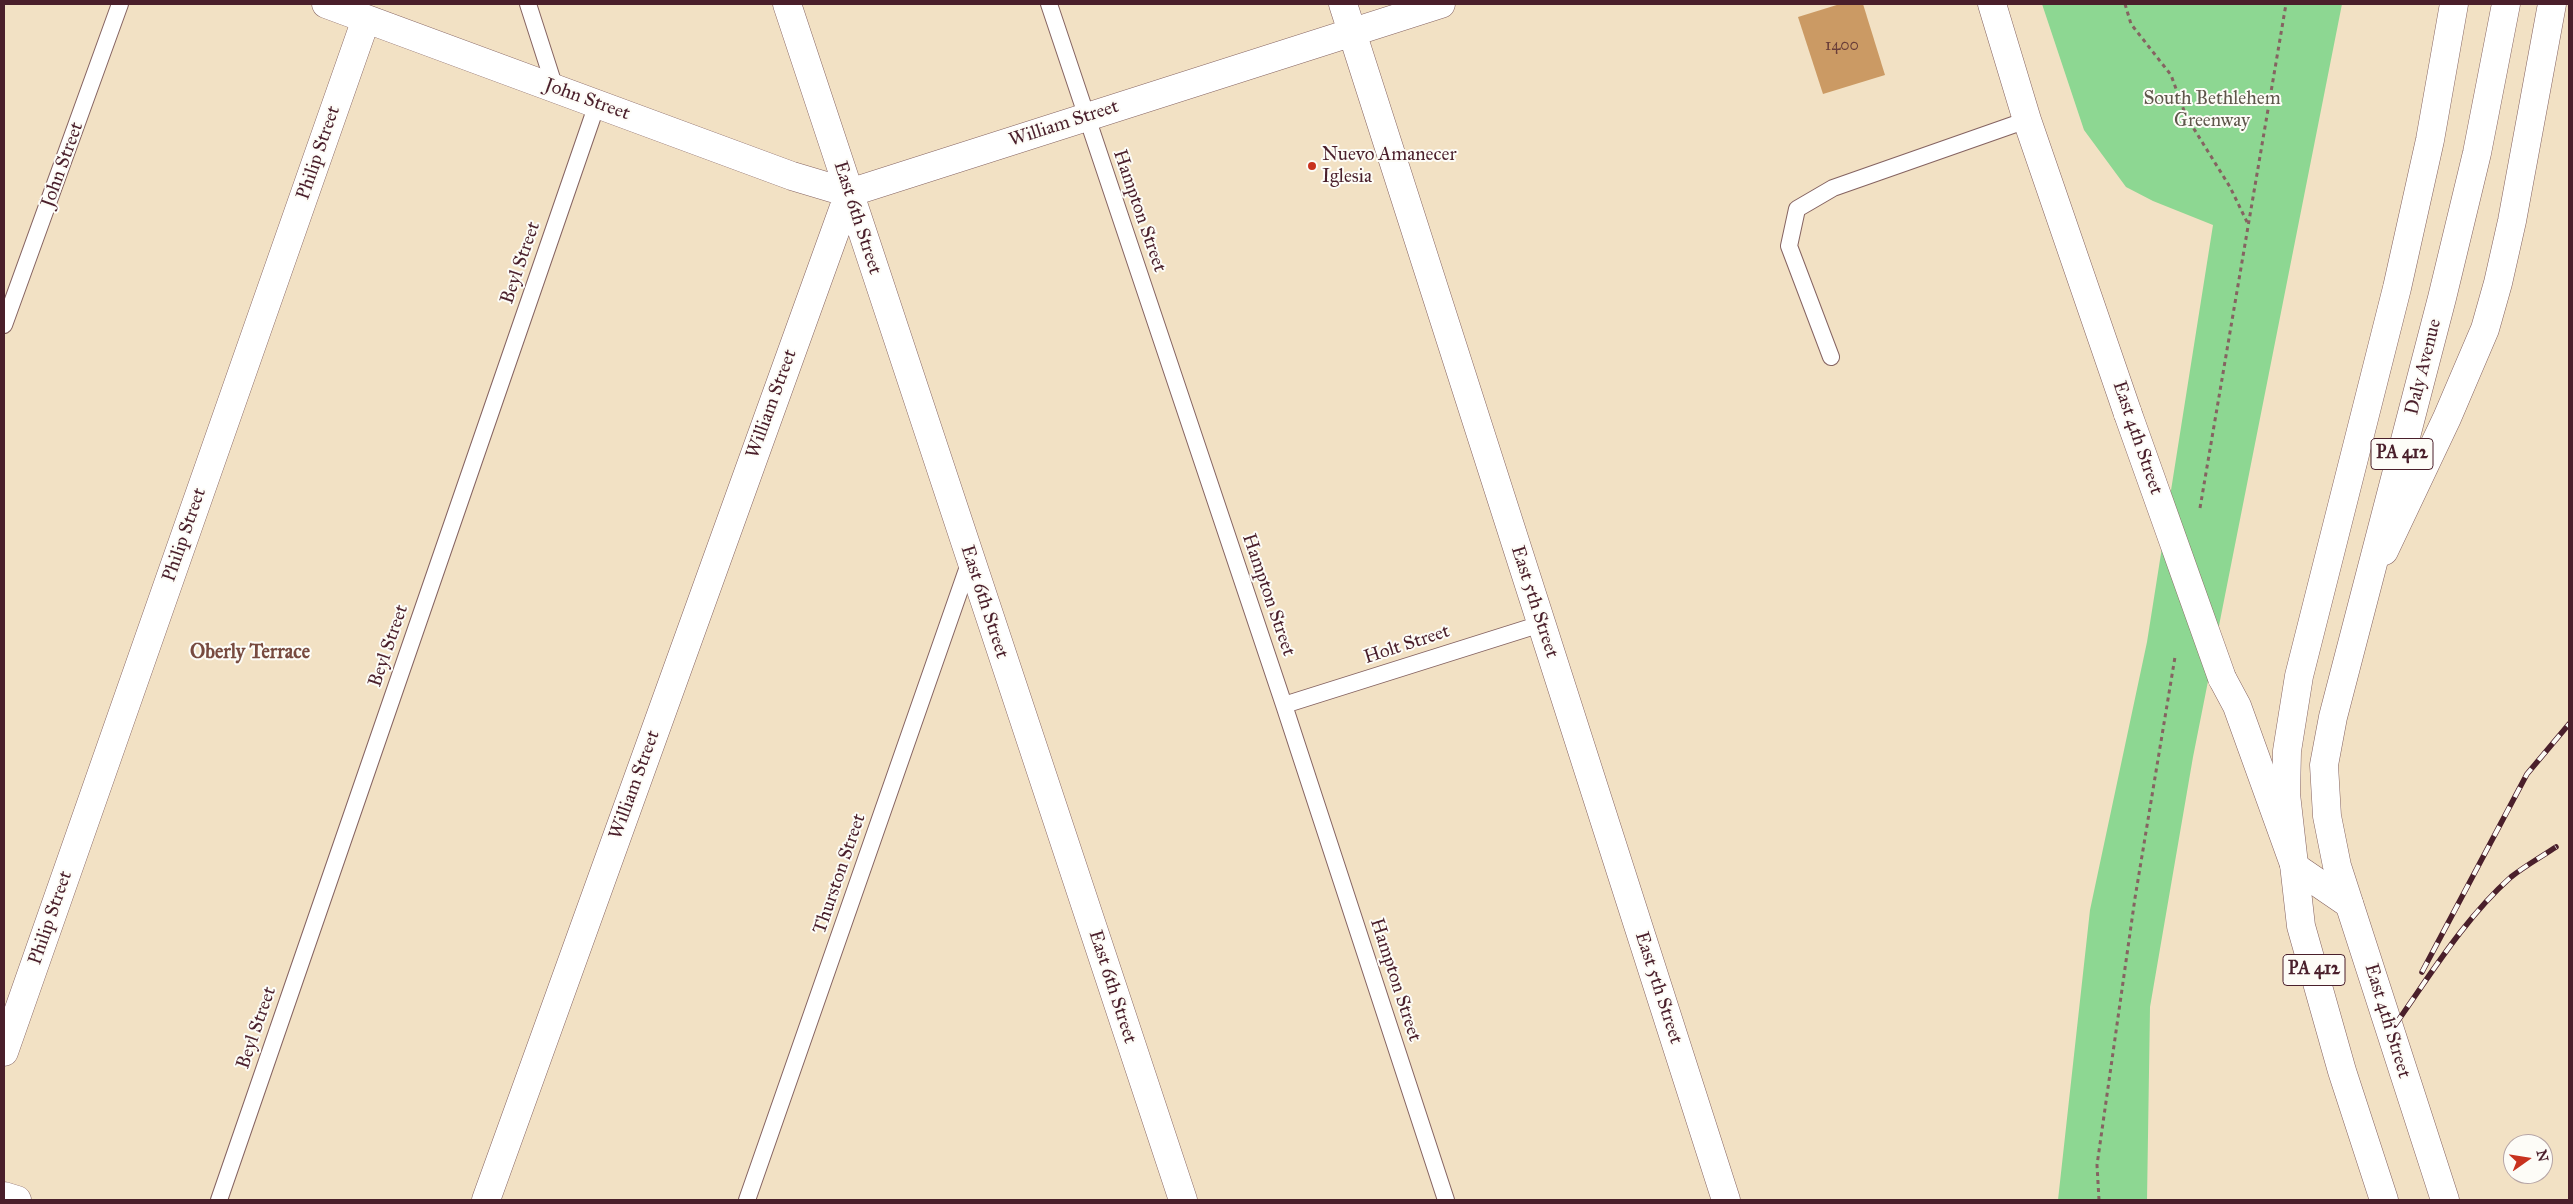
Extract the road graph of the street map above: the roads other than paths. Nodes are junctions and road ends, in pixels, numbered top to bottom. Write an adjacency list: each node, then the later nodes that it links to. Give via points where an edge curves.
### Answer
1 (120, 4): 19 (lane, John Street)
2 (326, 4): 12 (main road, John Street)
3 (528, 4): 14 (lane)
4 (787, 4): 18 (main road, East 6th Street)
5 (1049, 4): 16 (lane, Hampton Street)
6 (1343, 4): 13 (main road, East 5th Street)
7 (1441, 4): 13 (main road, William Street)
8 (1992, 4): 17 (main road, East 4th Street)
9 (2454, 4): 25 (main road, PA 412, via 2430,140 2397,288 2290,720 2286,794)
10 (2506, 4): 22 (main road, Daly Avenue / PA 412, via 2474,163 2406,443)
11 (2552, 4): 22 (main road, via 2512,221 2485,329)
12 (366, 18): 14 (main road, John Street); 27 (main road, Philip Street)
13 (1352, 32): 16 (main road, William Street); 23 (main road, East 5th Street)
14 (555, 88): 15 (main road, John Street)
15 (597, 104): 18 (main road, John Street, via 792,176); 30 (lane, Beyl Street)
16 (1086, 116): 18 (main road, William Street); 24 (lane, Hampton Street)
17 (2027, 120): 20 (lane, via 1833,188 1797,209 1789,246); 25 (main road, East 4th Street, bridge, via 2222,678 2237,706)
18 (848, 193): 21 (main road, East 6th Street); 31 (main road, William Street)
19 (4, 326)
20 (1831, 357)
21 (970, 561): 32 (lane, Thurston Street); 33 (main road, East 6th Street)
22 (2364, 596): 26 (main road, Daly Avenue / PA 412, via 2324,765 2331,844)
23 (1541, 624): 24 (lane, Holt Street); 35 (main road, East 5th Street)
24 (1284, 705): 34 (lane, Hampton Street)
25 (2296, 867): 26 (main road); 36 (main road, East 4th Street / PA 412, via 2301,926 2342,1071)
26 (2349, 904): 37 (main road, East 4th Street / PA 412)
27 (4, 1052)
28 (4, 1196): 29 (main road)
29 (17, 1200)
30 (218, 1200)
31 (486, 1200)
32 (747, 1200)
33 (1183, 1200)
34 (1446, 1200)
35 (1726, 1200)
36 (2384, 1200)
37 (2445, 1200)

